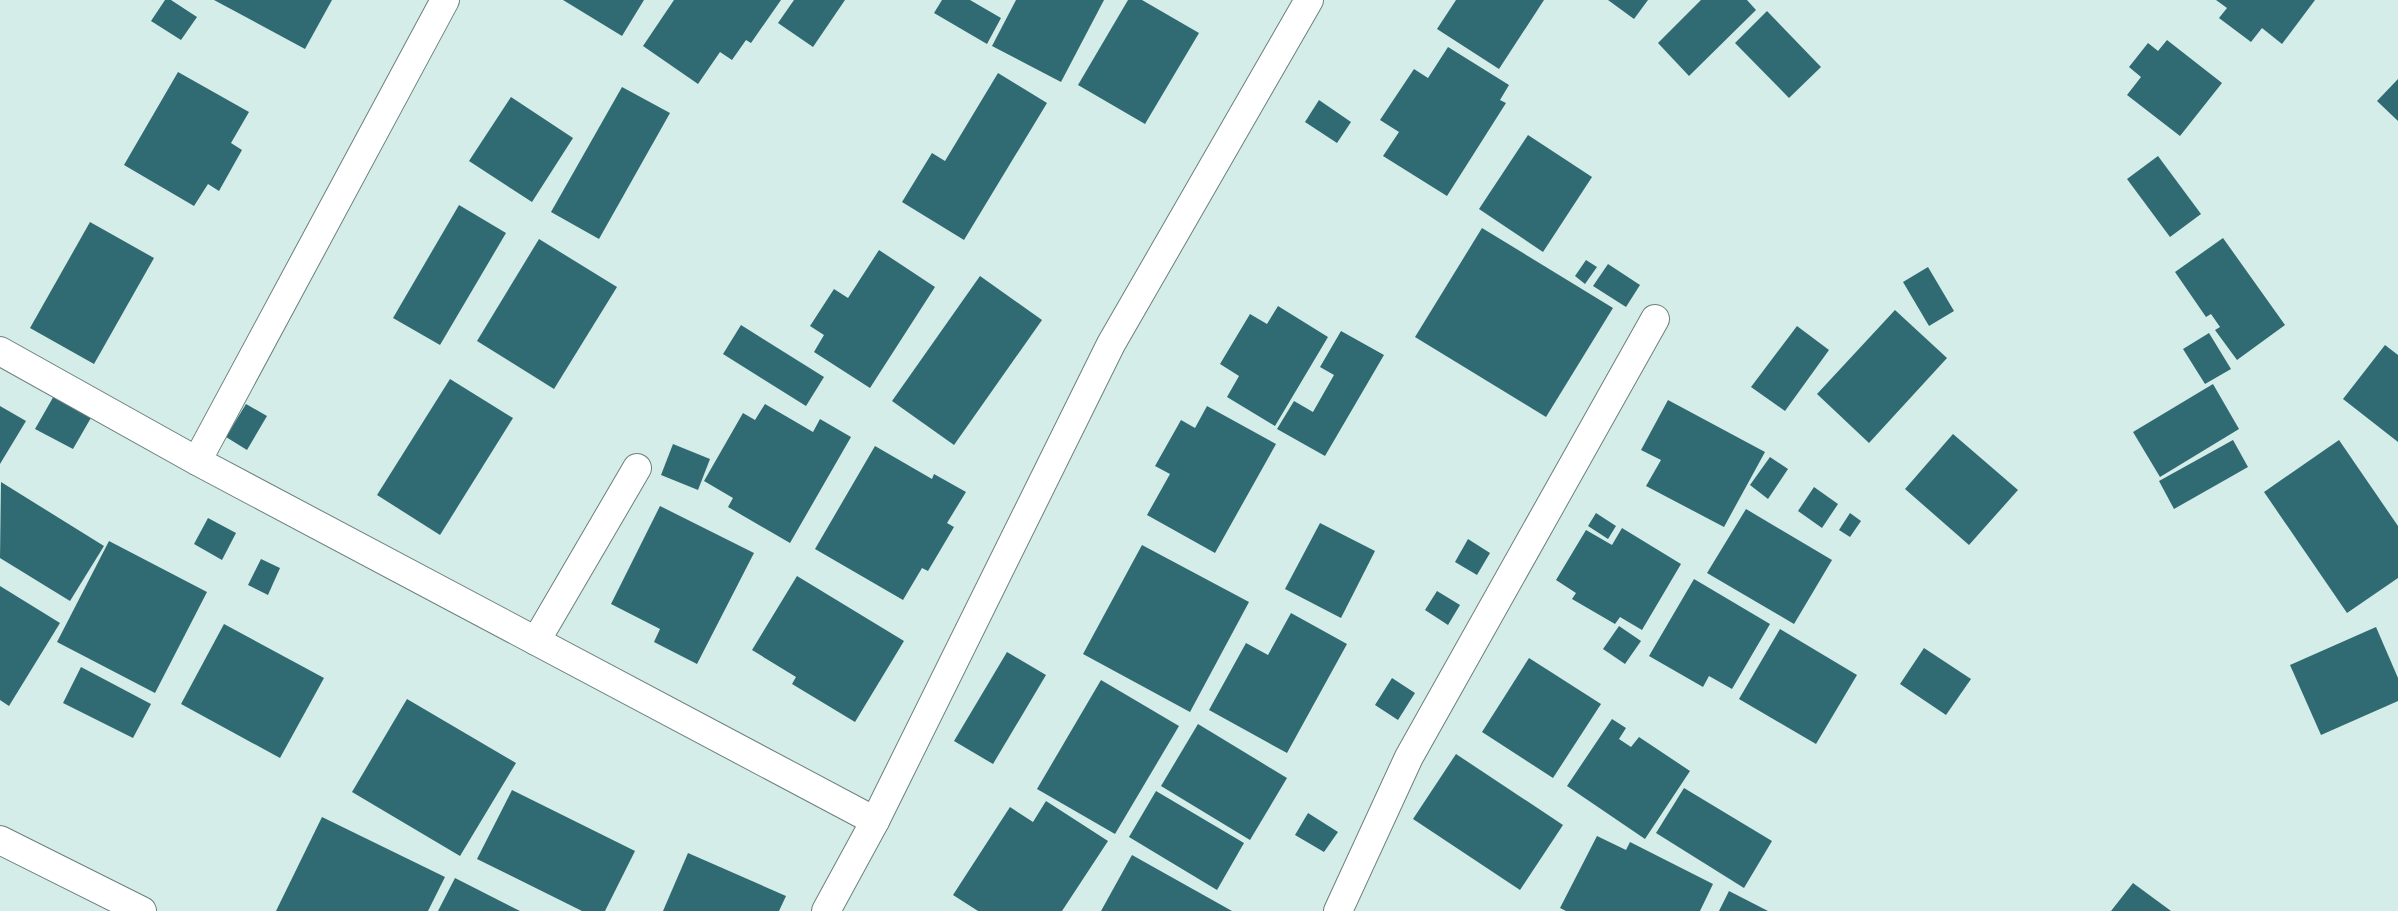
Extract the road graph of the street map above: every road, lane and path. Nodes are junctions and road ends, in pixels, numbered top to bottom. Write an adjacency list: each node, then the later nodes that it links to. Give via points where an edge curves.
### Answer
1 (445, 0): 5 (street)
2 (1309, 0): 8 (street, via 1111,344)
3 (1655, 319): 12 (street, via 1409,757)
4 (0, 351): 5 (street)
5 (197, 460): 7 (street)
6 (637, 468): 7 (street)
7 (536, 641): 8 (street)
8 (875, 821): 11 (street)
9 (0, 840): 10 (street)
10 (142, 911)
11 (826, 911)
12 (1338, 911)

